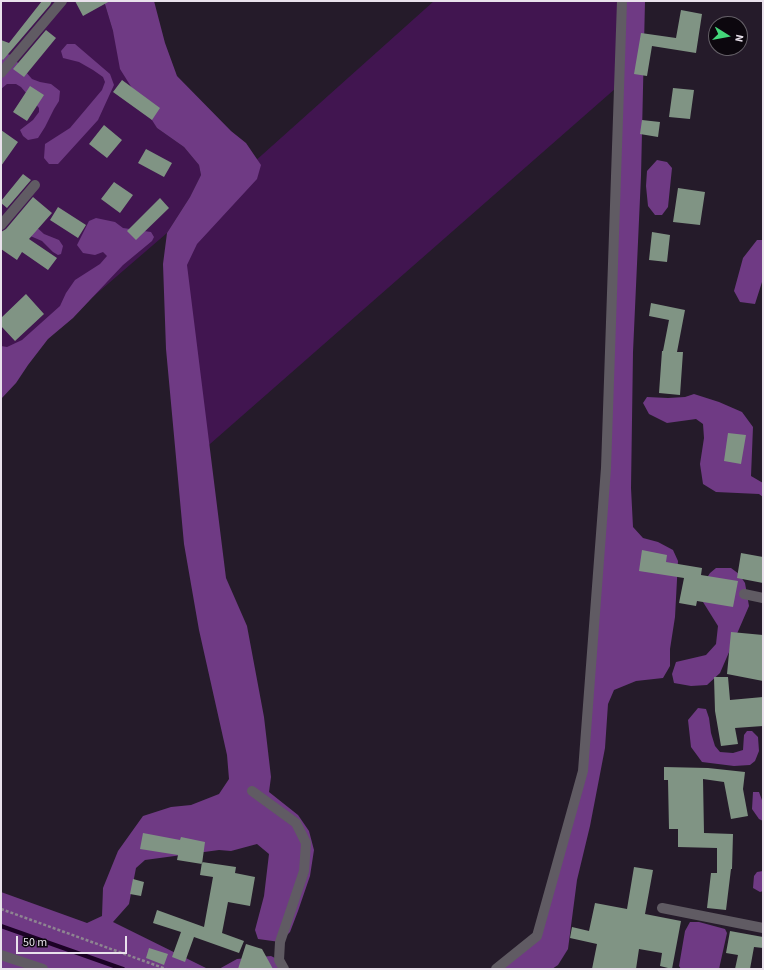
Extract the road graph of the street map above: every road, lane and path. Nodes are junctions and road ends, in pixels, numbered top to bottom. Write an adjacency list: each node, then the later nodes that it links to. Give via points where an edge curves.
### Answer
1 (62, 1): 3 (street)
2 (622, 1): 16 (street, via 606,468 583,771 537,936)
3 (1, 73)
4 (35, 185): 5 (street)
5 (1, 224)
6 (744, 594): 7 (street)
7 (763, 598)
8 (252, 791): 15 (street, via 296,823 306,844 304,871 280,942 279,960)
9 (662, 908): 11 (street)
10 (1, 909): 14 (path)
11 (763, 928)
12 (1, 955): 13 (street)
13 (43, 969)
14 (166, 969)
15 (284, 969)
16 (496, 969)

